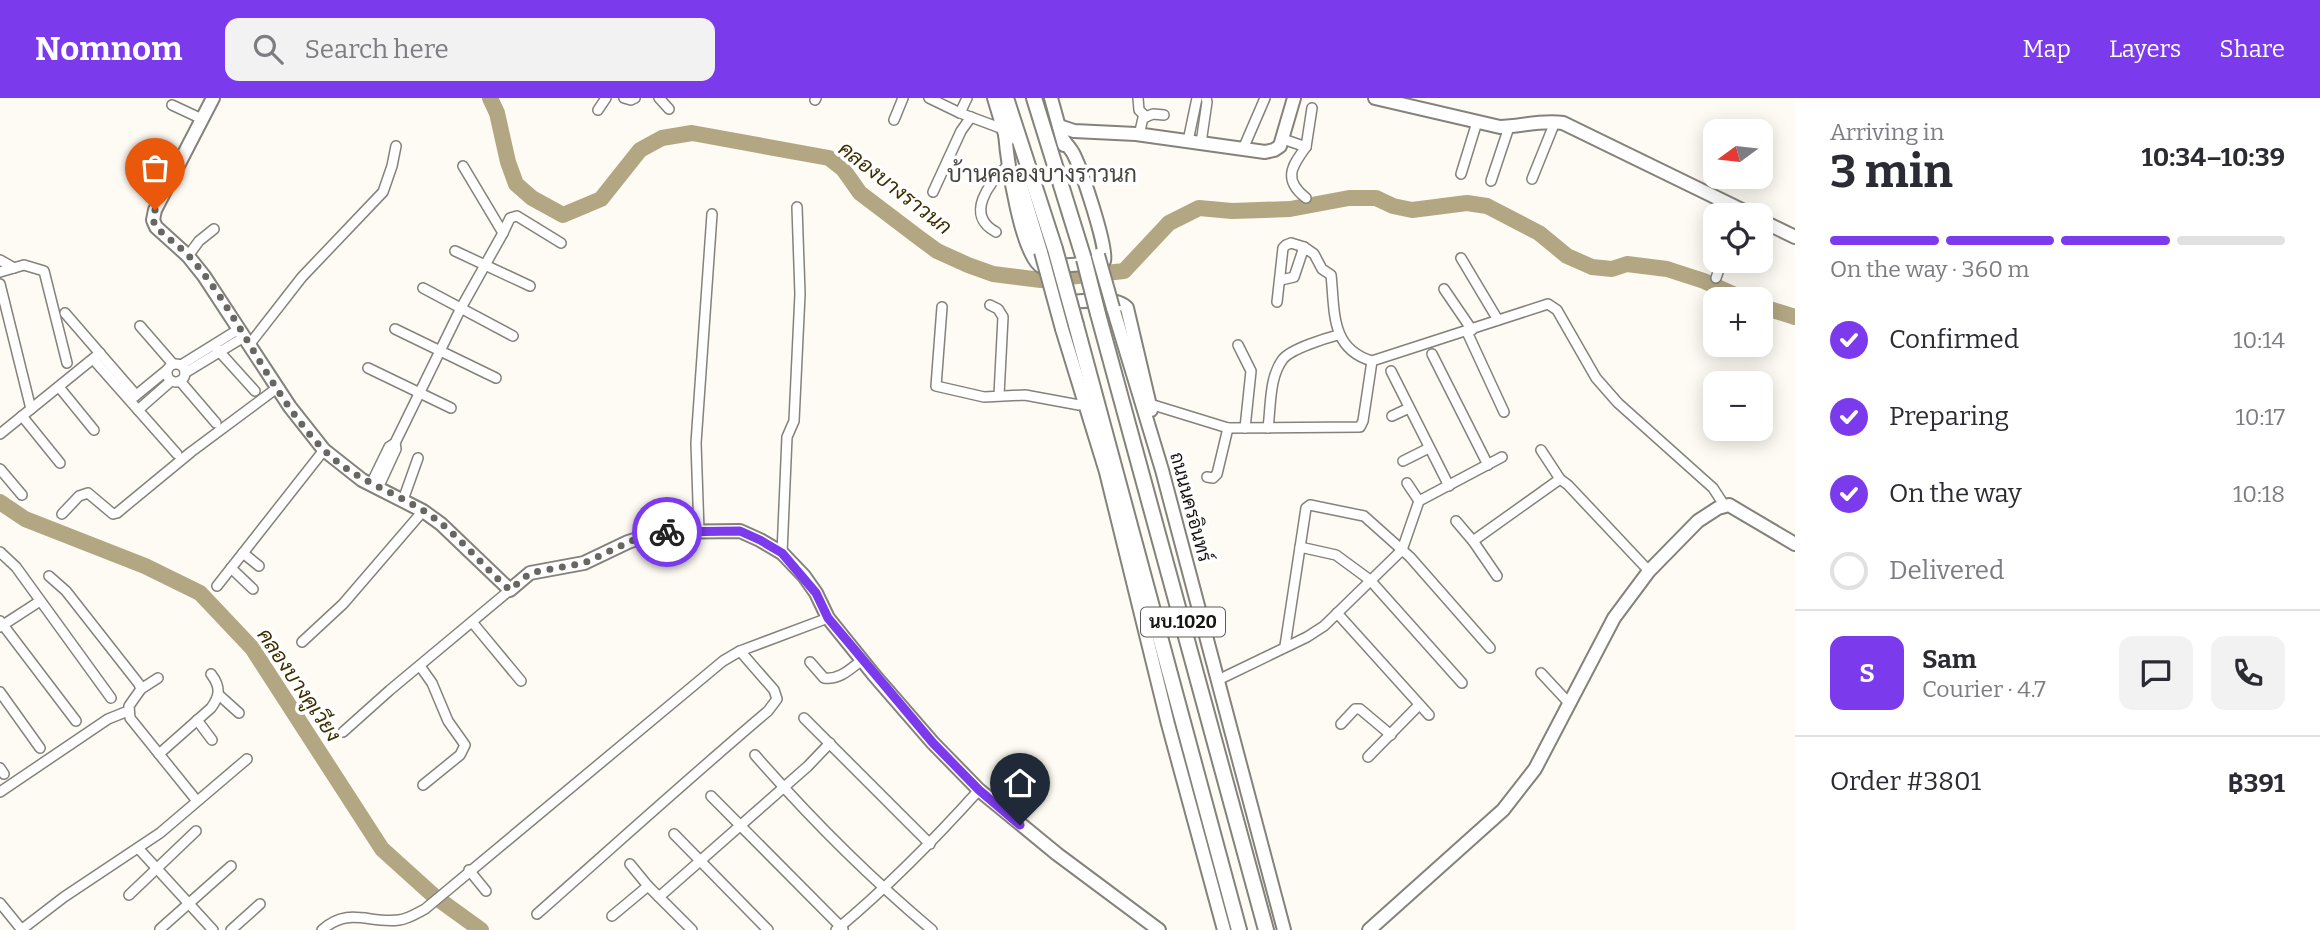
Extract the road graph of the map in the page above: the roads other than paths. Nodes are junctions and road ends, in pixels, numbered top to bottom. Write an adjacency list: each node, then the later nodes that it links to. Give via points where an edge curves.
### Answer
1 (213, 98): 27 (street)
2 (606, 98): 22 (street)
3 (624, 98): 4 (street)
4 (635, 98)
5 (659, 98): 20 (street)
6 (903, 98): 28 (street)
7 (929, 98): 23 (street)
8 (967, 98): 23 (street)
9 (994, 98): 33 (street, นบ.1020)
10 (1006, 98): 59 (main road, นบ.1020)
11 (1034, 98): 62 (main road, ถนนนครอินทร์ / นบ.1020)
12 (1051, 98): 31 (street, ถนนนครอินทร์ / นบ.1020)
13 (1138, 98): 26 (street, via 1139,110)
14 (1197, 98): 37 (street)
15 (1206, 98): 38 (street)
16 (1265, 98): 41 (street)
17 (1294, 98): 36 (street)
18 (1377, 98): 29 (street)
19 (172, 105): 27 (street)
20 (670, 108)
21 (1312, 108): 40 (street)
22 (598, 110)
23 (960, 113): 25 (street)
24 (1164, 115): 26 (street)
25 (971, 117): 33 (street); 47 (street)
26 (1146, 117): 34 (street)
27 (202, 119): 61 (street, via 153,220)
28 (894, 120)
29 (1478, 122): 32 (street); 44 (street)
30 (1555, 122): 32 (street); 45 (street); 49 (street)
31 (1059, 126): 34 (street); 35 (street, ถนนนครอินทร์ / นบ.1020)
32 (1509, 127): 46 (street)
33 (1004, 131): 42 (street); 59 (street, นบ.1020)
34 (1139, 135): 37 (street)
35 (1063, 139): 42 (street, via 1073,154 1102,239 1105,256 1100,263 1036,264); 62 (street, ถนนนครอินทร์ / นบ.1020)
36 (1283, 139): 40 (street); 41 (street, via 1274,150)
37 (1188, 141): 38 (street)
38 (1201, 143): 41 (street)
39 (396, 146): 87 (street, via 383,192)
40 (1306, 147): 48 (street, via 1292,167 1293,184)
41 (1243, 149)
42 (1008, 165): 54 (street, via 996,177 979,210 987,228)
43 (463, 166): 55 (street)
44 (1461, 174)
45 (1532, 179)
46 (1491, 181)
47 (933, 191)
48 (1306, 198)
49 (1723, 203)
50 (797, 207): 151 (street, via 800,294)
51 (712, 214): 144 (street, via 696,443)
52 (1773, 226): 56 (street)
53 (214, 229): 61 (street)
54 (996, 232)
55 (503, 233): 57 (street, via 510,218 517,216); 65 (street)
56 (1795, 237)
57 (561, 243)
58 (1304, 247): 70 (street, via 1297,274); 70 (street, via 1292,243 1283,248); 85 (street, via 1331,275)
59 (1048, 250): 82 (main road, นบ.1020, bridge)
60 (455, 251): 65 (street)
61 (188, 256): 87 (street)
62 (1091, 257): 130 (street, ถนนนครอินทร์ / นบ.1020, bridge, via 1113,308); 239 (main road, ถนนนครอินทร์ / นบ.1020, bridge, via 1098,314)
63 (1461, 258): 80 (street)
64 (0, 260): 66 (street)
65 (484, 265): 72 (street); 78 (street)
66 (14, 268): 67 (street); 94 (street, via 24,265 44,271)
67 (0, 272)
68 (1718, 273): 69 (street)
69 (1716, 278)
70 (1281, 280): 75 (street)
71 (0, 285): 109 (street)
72 (530, 286)
73 (424, 288): 78 (street)
74 (1444, 289): 84 (street)
75 (1277, 302)
76 (990, 305): 103 (street, via 1003,317)
77 (942, 307): 103 (street, via 936,386 984,397)
78 (461, 308): 86 (street); 90 (street)
79 (65, 313): 92 (street)
80 (1499, 320): 84 (street); 140 (street, via 1553,306 1596,377 1618,403)
81 (141, 326): 97 (street)
82 (1069, 327): 131 (street, นบ.1020); 238 (main road, นบ.1020)
83 (395, 329): 90 (street)
84 (1469, 331): 93 (street); 111 (street)
85 (1338, 335): 93 (street, via 1348,348); 117 (street, via 1284,356 1275,373)
86 (513, 336)
87 (244, 337): 89 (street); 100 (street)
88 (1238, 345): 116 (street, via 1251,371)
89 (217, 348): 97 (street); 101 (street)
90 (440, 351): 98 (street); 102 (street)
91 (1432, 354): 128 (street)
92 (96, 356): 99 (street); 104 (street)
93 (1372, 361): 117 (street, via 1360,427)
94 (68, 363)
95 (368, 368): 102 (street)
96 (1391, 371): 108 (street)
97 (176, 372): 104 (street); 110 (street); 114 (street)
98 (496, 378)
99 (59, 387): 109 (street); 118 (street)
100 (277, 388): 121 (street); 142 (street, via 117,513 83,493)
101 (254, 391)
102 (418, 392): 107 (street); 135 (street)
103 (999, 395): 106 (street)
104 (133, 398): 110 (street)
105 (1150, 404): 106 (street, via 1127,308 1113,300 1060,303 1052,311); 115 (street); 130 (street)
106 (1079, 405): 131 (street)
107 (451, 408)
108 (1409, 408): 113 (street); 120 (street)
109 (32, 409): 112 (street)
110 (138, 410): 123 (street)
111 (1504, 412)
112 (22, 416): 119 (street); 127 (street)
113 (1392, 416)
114 (216, 423)
115 (1228, 428): 116 (street); 132 (street, via 1217,474)
116 (1245, 428): 117 (street)
117 (1269, 428)
118 (94, 430)
119 (0, 435)
120 (1429, 448): 126 (street); 136 (street)
121 (324, 450): 135 (street); 150 (street)
122 (1541, 450): 133 (street)
123 (177, 454)
124 (1502, 457): 128 (street)
125 (418, 458): 138 (street)
126 (1403, 461)
127 (60, 463)
128 (1488, 464): 136 (street)
129 (0, 469): 137 (street)
130 (1161, 470): 176 (street, ถนนนครอินทร์ / นบ.1020)
131 (1106, 472): 237 (street, นบ.1020)
132 (1207, 477)
133 (1560, 479): 145 (street); 154 (street)
134 (1407, 483): 139 (street)
135 (374, 486): 138 (street)
136 (1449, 486): 139 (street)
137 (22, 495)
138 (403, 500): 141 (street)
139 (1419, 501): 148 (street)
140 (1727, 505): 146 (street); 154 (street, via 1698,521)
141 (423, 511): 160 (street); 166 (street, via 343,604)
142 (62, 514)
143 (1456, 521): 145 (street)
144 (699, 531): 151 (street, via 740,531); 160 (street, via 640,537 584,563 530,573)
145 (1473, 541): 156 (street)
146 (1795, 544)
147 (1300, 547): 148 (street, via 1310,505 1364,516); 157 (street, via 1336,555); 167 (street)
148 (1402, 550): 157 (street); 168 (street)
149 (0, 552): 161 (street)
150 (243, 553): 152 (street); 153 (street)
151 (782, 553): 163 (street, via 816,593)
152 (259, 566)
153 (231, 568): 158 (street); 159 (street)
154 (1649, 570): 183 (street, via 1614,618)
155 (49, 576): 179 (street, via 66,591)
156 (1497, 576)
157 (1370, 580): 162 (street); 178 (street)
158 (217, 586)
159 (253, 589)
160 (510, 590): 164 (street)
161 (40, 601): 165 (street); 182 (street)
162 (1337, 613): 167 (street, via 1307,637); 184 (street)
163 (828, 618): 169 (street); 170 (street)
164 (471, 622): 172 (street); 177 (street)
165 (1, 624): 190 (street)
166 (302, 642)
167 (1285, 646): 176 (street)
168 (1490, 648)
169 (740, 651): 216 (street); 225 (street, via 778,699)
170 (862, 660): 171 (street, via 832,679 824,678); 203 (street)
171 (810, 662)
172 (421, 666): 192 (street); 201 (street, via 465,745 460,755)
173 (1541, 673): 183 (street)
174 (211, 674): 181 (street)
175 (158, 678): 179 (street)
176 (1218, 680): 240 (street, ถนนนครอินทร์ / นบ.1020)
177 (521, 681)
178 (1462, 683)
179 (141, 689): 185 (street)
180 (0, 692): 196 (street)
181 (219, 695): 186 (street); 189 (street)
182 (111, 698)
183 (1568, 702): 241 (street, via 1535,769 1503,810)
184 (1419, 705): 187 (street); 193 (street)
185 (128, 711): 197 (street); 204 (street, via 108,719)
186 (239, 713)
187 (1429, 715)
188 (804, 718): 195 (street)
189 (197, 720): 194 (street); 197 (street)
190 (76, 721)
191 (1341, 724): 193 (street, via 1360,709)
192 (343, 732)
193 (1391, 735): 199 (street)
194 (212, 740)
195 (830, 743): 202 (street); 210 (street)
196 (40, 748)
197 (159, 754): 206 (street)
198 (755, 755): 202 (street)
199 (1368, 757)
200 (247, 759): 206 (street)
201 (423, 785)
202 (783, 787): 207 (street); 218 (street)
203 (979, 790): 210 (street); 236 (street)
204 (0, 792)
205 (711, 796): 207 (street)
206 (197, 800): 211 (street)
207 (739, 825): 212 (street); 229 (street)
208 (196, 831): 215 (street)
209 (674, 834): 212 (street)
210 (930, 844): 218 (street)
211 (138, 848): 215 (street); 230 (street)
212 (698, 861): 221 (street); 234 (street)
213 (630, 864): 217 (street)
214 (231, 866): 223 (street)
215 (157, 868): 220 (street); 223 (street)
216 (469, 870): 219 (street); 233 (street, via 425,909 401,920 342,918)
217 (648, 886): 221 (street); 226 (street)
218 (886, 888): 229 (street); 235 (street)
219 (486, 891)
220 (129, 895)
221 (659, 897): 227 (street)
222 (0, 903): 230 (street)
223 (189, 903): 228 (street); 231 (street)
224 (260, 904): 232 (street)
225 (537, 914)
226 (612, 916)
227 (687, 928)
228 (160, 929)
229 (841, 929)
230 (22, 930)
231 (213, 930)
232 (231, 930)
233 (322, 930)
234 (768, 930)
235 (932, 930)
236 (1158, 930)
237 (1224, 930)
238 (1238, 930)
239 (1266, 930)
240 (1284, 930)
241 (1369, 930)

